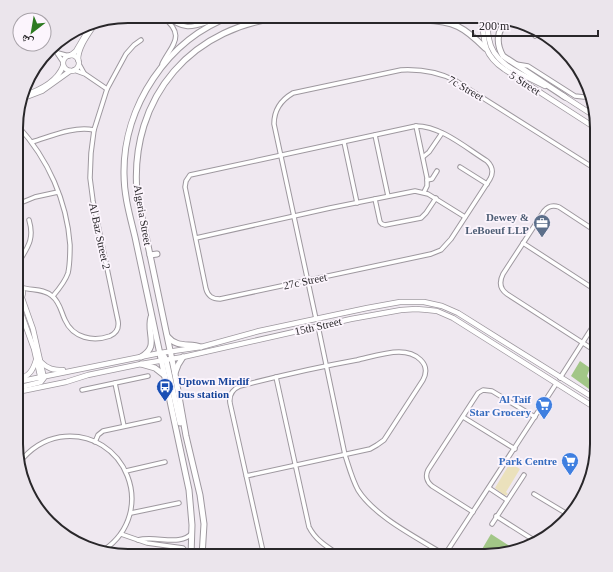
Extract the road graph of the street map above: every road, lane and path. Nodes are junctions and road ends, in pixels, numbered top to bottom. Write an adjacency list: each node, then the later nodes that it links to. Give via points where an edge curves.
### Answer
1 (169, 23): 19 (street, via 176,36 174,46)
2 (176, 23): 3 (street, via 189,27)
3 (206, 23)
4 (217, 23): 19 (main road, Algeria Street, via 191,38)
5 (252, 23): 58 (main road, Algeria Street, via 217,36 185,59 171,74 146,119 136,171 137,193)
6 (451, 23): 13 (main road, via 471,34)
7 (482, 23): 13 (street)
8 (488, 23): 26 (street, 5 Street, via 488,38 497,58)
9 (504, 25): 18 (main road, via 500,30 498,46 503,56)
10 (91, 30): 16 (street, via 78,53)
11 (87, 31): 15 (street)
12 (141, 40): 22 (street, Al Baz Street 2, via 126,54)
13 (485, 48): 28 (street, 5 Street, via 500,66)
14 (56, 52): 15 (street); 17 (street)
15 (70, 56): 16 (street, via 75,56); 17 (street, via 65,58)
16 (78, 62): 20 (street, via 77,68); 21 (street)
17 (63, 64): 20 (street, via 66,69); 23 (street, via 60,73 51,81)
18 (513, 64): 25 (street, via 528,66 575,96); 26 (main road)
19 (162, 66): 69 (main road, Algeria Street, via 145,91 133,118 124,164 126,202)
20 (72, 71): 21 (street); 24 (street, via 42,91)
21 (85, 74): 22 (street)
22 (107, 89): 30 (street, Al Baz Street 2)
23 (29, 93)
24 (28, 96)
25 (585, 97)
26 (566, 98): 27 (street, 5 Street)
27 (589, 112)
28 (590, 124)
29 (416, 126): 32 (street, via 428,127); 33 (street); 37 (street)
30 (94, 130): 34 (street, via 72,130); 64 (street, Al Baz Street 2, via 90,162 92,193 118,328 113,334 98,338 90,339 78,335 67,324)
31 (23, 132): 34 (street)
32 (442, 133): 37 (street); 42 (street, 27c Street, via 490,164 492,171)
33 (375, 135): 35 (street); 45 (street)
34 (32, 142): 43 (street)
35 (344, 142): 36 (street); 49 (street)
36 (280, 155): 39 (street, 7c Street, via 274,124 275,115 280,104 288,96 401,70 416,70 435,72 456,80); 50 (street); 54 (street, 27c Street, via 193,174 186,180 185,187)
37 (423, 157): 41 (street)
38 (460, 166): 42 (street)
39 (590, 166)
40 (437, 171): 41 (street, via 432,179)
41 (427, 180): 44 (street)
42 (487, 184): 51 (street, 27c Street)
43 (58, 192): 48 (street); 64 (street, via 68,225 70,261 66,278)
44 (424, 192): 45 (street); 46 (street)
45 (388, 196): 47 (street)
46 (436, 198): 47 (street, via 421,218 385,225 380,222); 51 (street)
47 (375, 199): 49 (street)
48 (23, 201)
49 (357, 203): 50 (street)
50 (293, 216): 54 (street); 59 (street)
51 (465, 217): 59 (street, 27c Street, via 448,243 436,252)
52 (29, 220): 56 (street, via 31,240)
53 (590, 227): 55 (street, via 559,207 552,206 546,208)
54 (196, 238): 59 (street, 27c Street, via 207,292 212,298 220,299)
55 (523, 243): 60 (street); 77 (street, via 503,274 500,282 502,289)
56 (23, 254)
57 (157, 254): 58 (main road)
58 (150, 255): 75 (main road, Algeria Street)
59 (308, 280): 71 (street)
60 (590, 286)
61 (23, 287): 62 (street)
62 (29, 289): 63 (street); 64 (street)
63 (23, 295)
64 (53, 296)
65 (23, 303): 68 (street)
66 (367, 308): 71 (street, 15th Street); 72 (street, via 368,313); 79 (street, 15th Street, via 400,302 442,306 465,317)
67 (23, 312): 68 (street)
68 (28, 312): 85 (street)
69 (152, 316): 82 (main road, Algeria Street); 83 (main road, via 149,326 152,345 149,352)
70 (23, 319): 85 (street)
71 (316, 319): 78 (street, 15th Street)
72 (351, 319): 73 (street, 15th Street); 76 (street, 15th Street, via 401,310 437,311 453,318)
73 (318, 326): 84 (street, 15th Street); 88 (street)
74 (590, 330): 77 (street)
75 (167, 336): 78 (main road, via 179,345); 81 (main road, Algeria Street)
76 (490, 342): 79 (street, via 493,337); 99 (street, 15th Street)
77 (582, 342): 80 (street); 96 (street)
78 (201, 346): 81 (street, 15th Street)
79 (512, 347): 96 (street, 15th Street)
80 (590, 347)
81 (170, 352): 82 (street, 15th Street); 86 (main road, Algeria Street)
82 (160, 353): 83 (street, 15th Street); 86 (main road, Algeria Street)
83 (141, 357): 89 (street, 15th Street)
84 (183, 358): 86 (street, 15th Street); 90 (main road)
85 (38, 360): 89 (street, via 51,370); 94 (street, via 30,374); 95 (street)
86 (167, 360): 87 (street, 15th Street); 90 (main road, Algeria Street); 91 (main road, Algeria Street); 110 (main road, via 181,426)
87 (141, 364): 91 (main road, via 155,368); 100 (street, 15th Street)
88 (326, 366): 93 (street); 113 (street); 113 (street, via 395,352 406,353 422,360 426,368 425,376 384,440 374,448)
89 (68, 371): 95 (street, 15th Street)
90 (175, 374): 110 (main road, Algeria Street)
91 (164, 375): 129 (main road, Algeria Street, via 189,490)
92 (148, 376): 98 (street)
93 (276, 377): 116 (street); 119 (street, via 237,387 232,392 230,403)
94 (23, 378)
95 (42, 378): 97 (street, 15th Street); 100 (street); 101 (street)
96 (560, 378): 104 (street, 15th Street)
97 (23, 380)
98 (114, 383): 102 (street); 109 (street)
99 (556, 384): 105 (street, 15th Street); 107 (street)
100 (49, 385): 103 (street, 15th Street)
101 (23, 386)
102 (82, 390)
103 (23, 391)
104 (590, 396)
105 (590, 405)
106 (463, 417): 107 (street, via 478,393 486,389); 112 (street); 124 (street, via 428,470 427,479 432,486)
107 (535, 417): 112 (street)
108 (159, 419): 109 (street)
109 (124, 426): 111 (street, via 103,431)
110 (186, 436): 136 (main road, Algeria Street, via 202,505)
111 (95, 442): 114 (street, via 76,437 57,438 38,445); 117 (street, via 113,454)
112 (514, 449): 120 (street)
113 (345, 455): 116 (street); 139 (street, via 354,482 372,507)
114 (24, 457)
115 (165, 462): 117 (street)
116 (295, 465): 119 (street); 138 (street, via 309,528 314,536)
117 (126, 471): 126 (street, via 132,492)
118 (524, 475): 122 (street)
119 (246, 476): 137 (street)
120 (489, 488): 122 (street); 124 (street)
121 (534, 494): 125 (street)
122 (507, 500): 127 (street)
123 (179, 503): 126 (street)
124 (473, 512): 140 (street)
125 (564, 512)
126 (131, 513): 130 (street)
127 (496, 516): 128 (street); 131 (street)
128 (492, 524)
129 (192, 532): 132 (street, via 181,540); 135 (main road, Algeria Street)
130 (121, 534): 132 (street); 133 (street)
131 (531, 538)
132 (138, 540): 134 (street)
133 (108, 547)
134 (185, 549)
135 (191, 549)
136 (203, 549)
137 (262, 549)
138 (332, 549)
139 (435, 549)
140 (448, 549)

